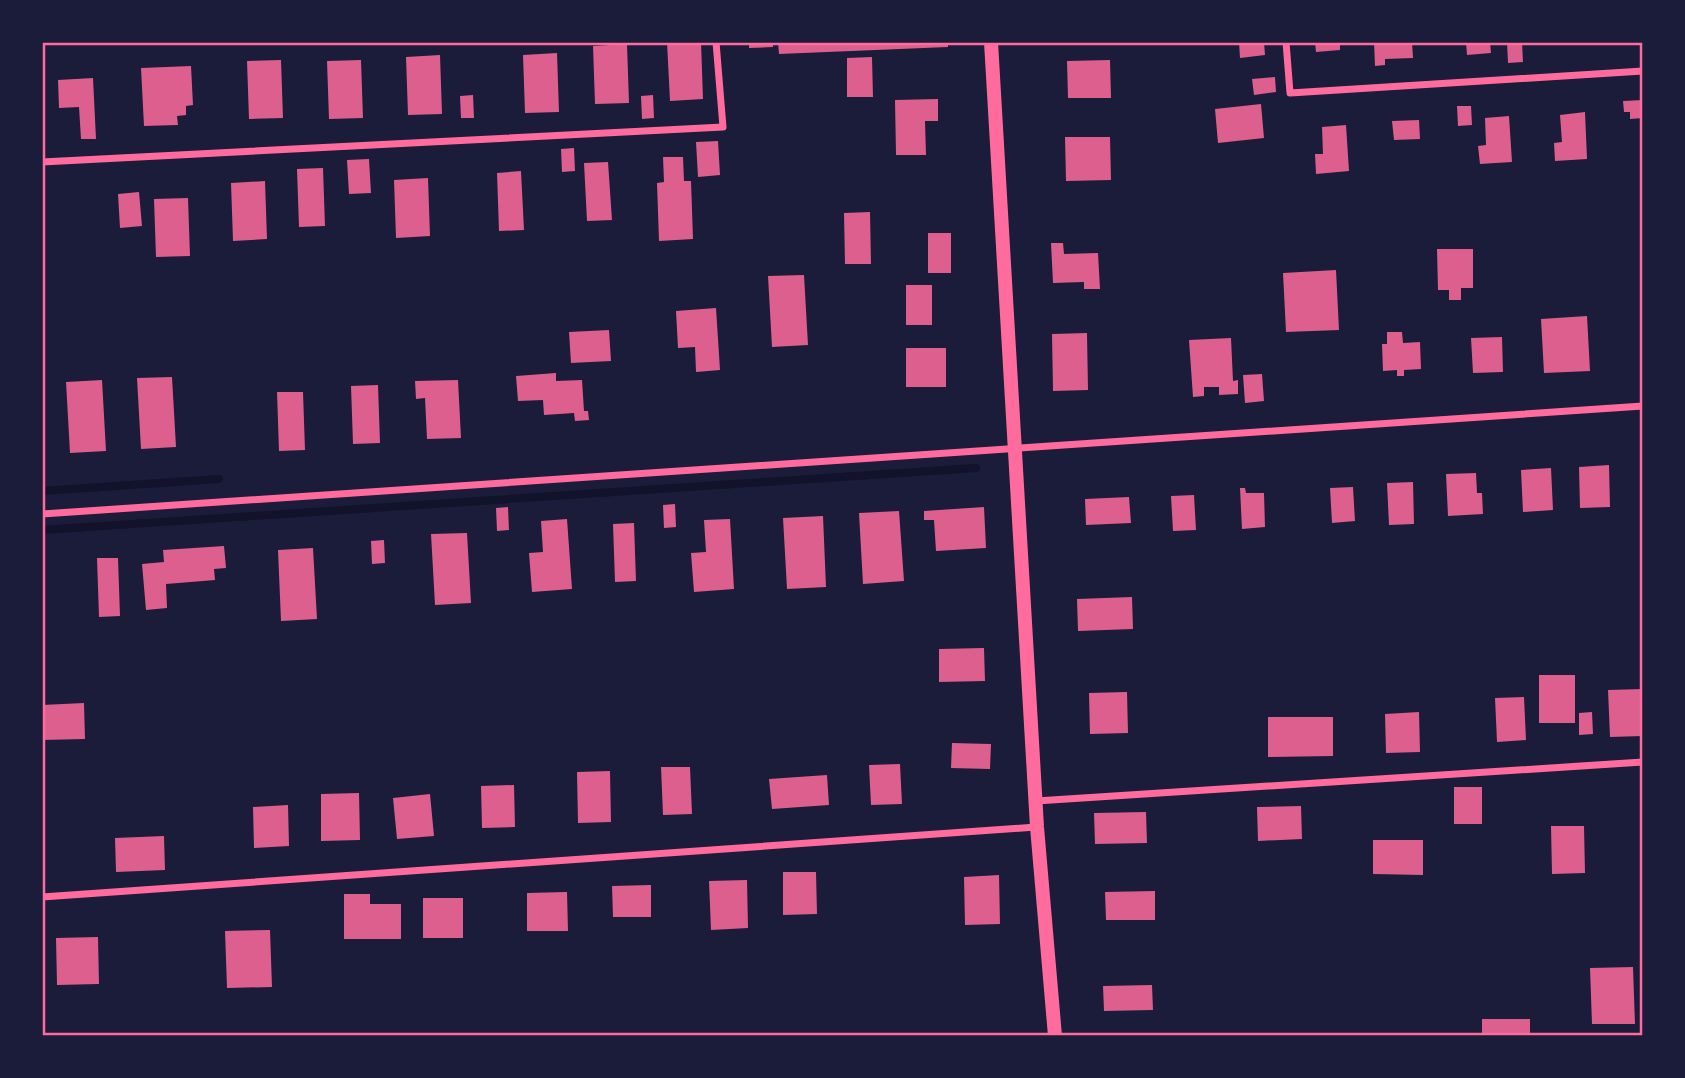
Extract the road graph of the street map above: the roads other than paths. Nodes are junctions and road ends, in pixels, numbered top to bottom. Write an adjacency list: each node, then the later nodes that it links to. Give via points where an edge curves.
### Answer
1 (716, 42): 5 (street, via 723,127)
2 (990, 42): 7 (main road)
3 (1286, 42): 4 (street, via 1290,93)
4 (1643, 71)
5 (42, 162)
6 (1643, 406): 7 (street)
7 (1016, 448): 8 (street); 10 (main road)
8 (42, 514)
9 (1643, 762): 10 (street)
10 (1036, 801): 11 (main road)
11 (1037, 827): 12 (street); 13 (main road)
12 (42, 897)
13 (1055, 1036)

